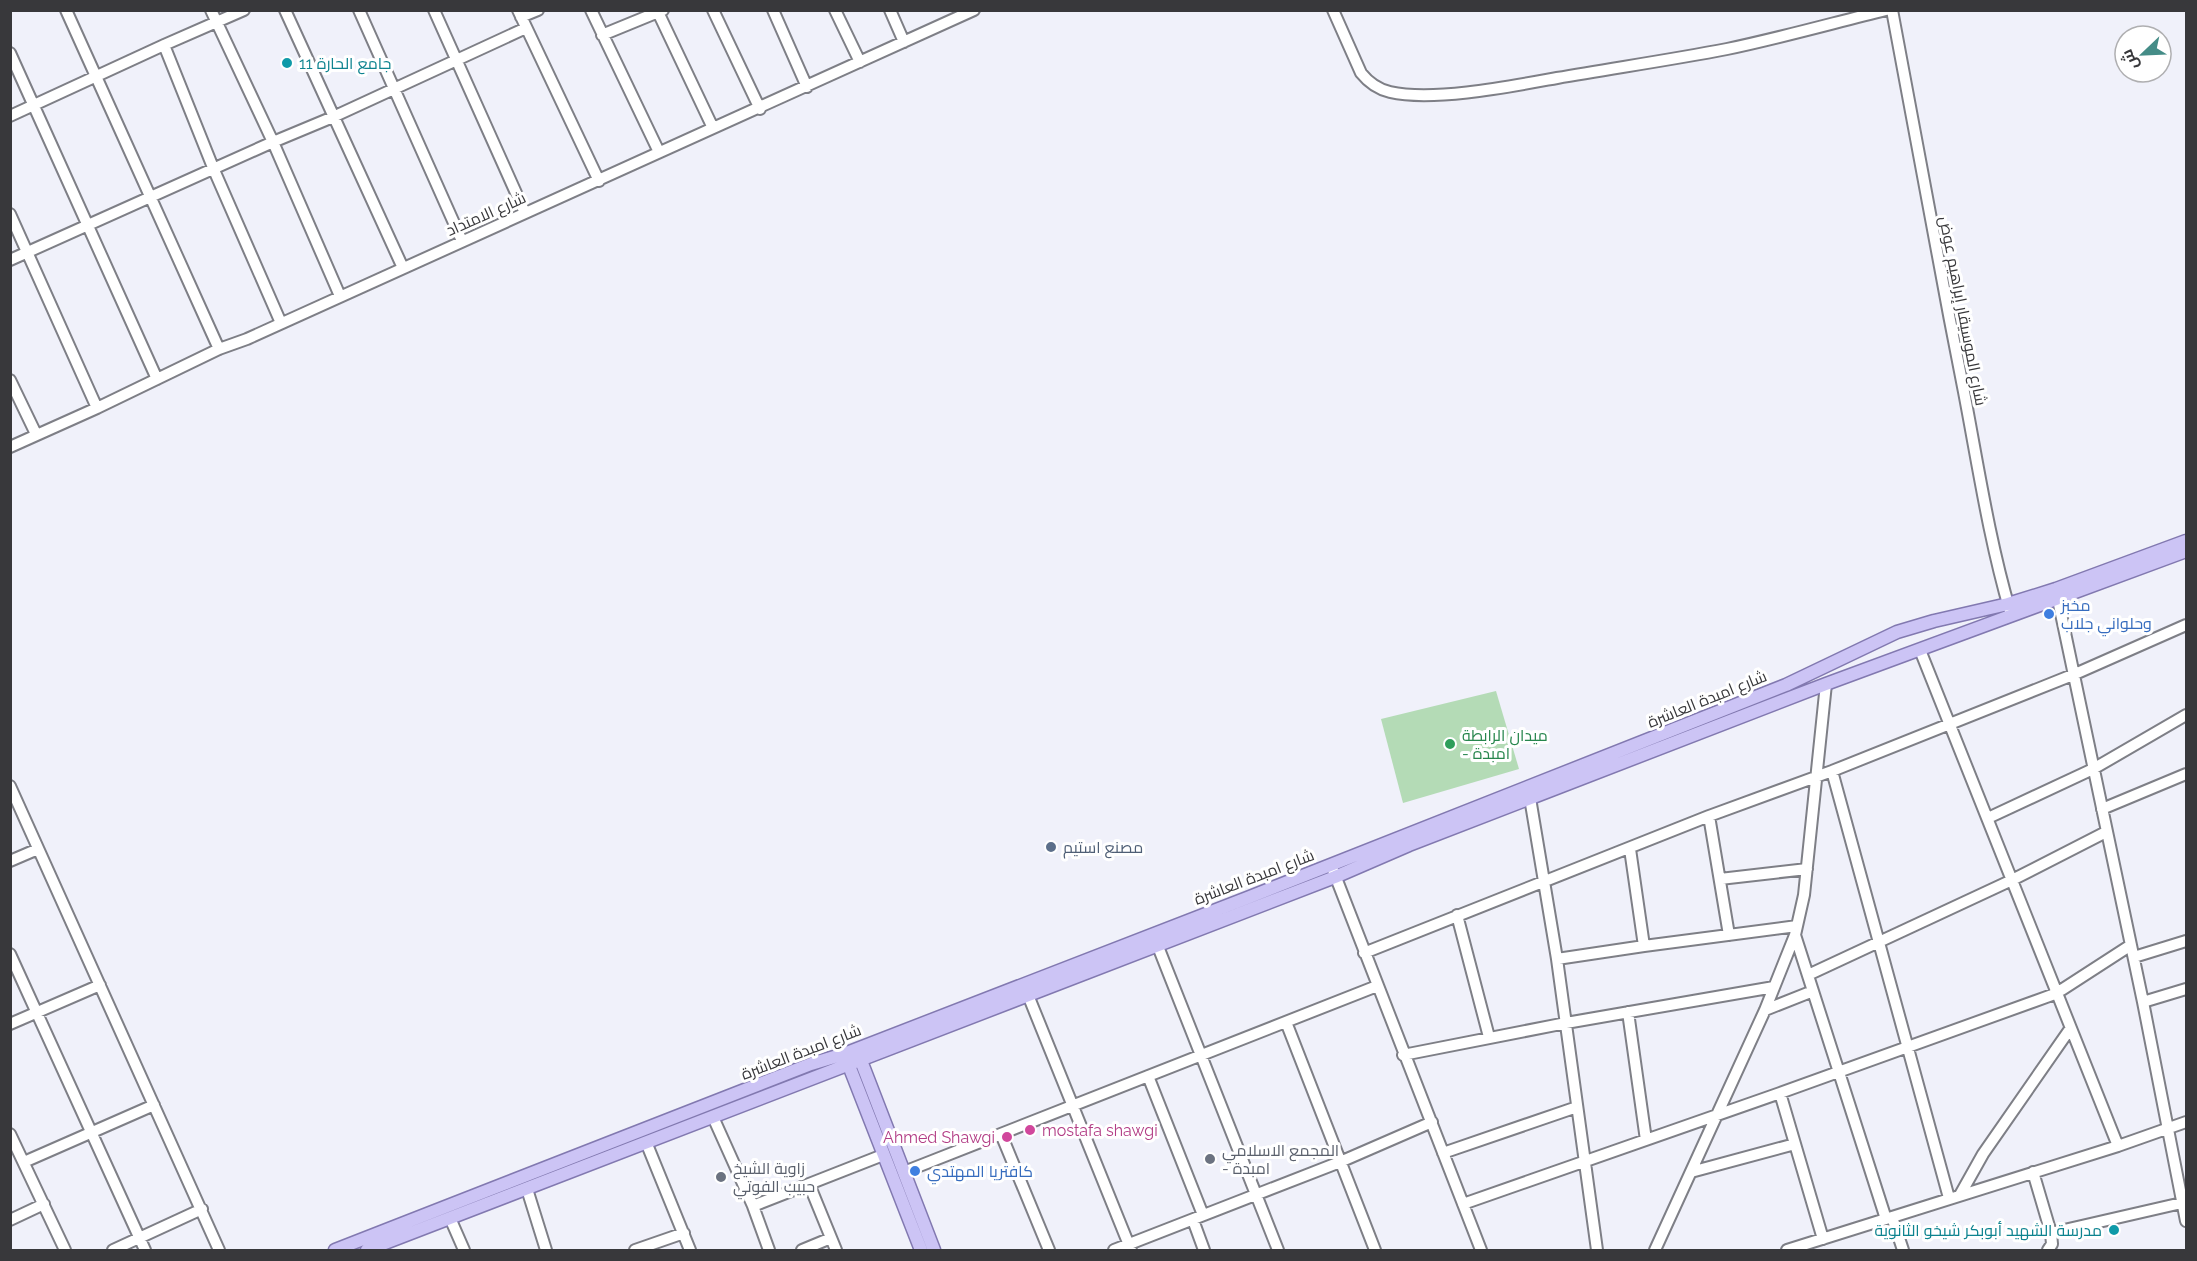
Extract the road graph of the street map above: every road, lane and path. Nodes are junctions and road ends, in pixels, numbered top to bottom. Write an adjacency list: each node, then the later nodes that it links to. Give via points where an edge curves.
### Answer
1 (66, 10): 27 (street)
2 (211, 10): 20 (street)
3 (244, 10): 20 (street)
4 (285, 10): 33 (street)
5 (359, 10): 29 (street)
6 (434, 10): 25 (street)
7 (538, 10): 19 (street)
8 (591, 10): 21 (street)
9 (713, 10): 31 (street)
10 (773, 10): 28 (street)
11 (835, 10): 26 (street)
12 (890, 10): 22 (street)
13 (974, 10): 18 (street, شارع الامتداد)
14 (1333, 10): 15 (street, via 1366,80 1391,92 1420,95 1524,84 1729,48)
15 (1886, 10)
16 (1892, 10): 58 (street, شارع الموسيقار إبراهيم عوض, via 1998,569)
17 (659, 11): 21 (street); 34 (street)
18 (951, 15): 22 (street, شارع الامتداد)
19 (522, 18): 25 (street); 38 (street)
20 (217, 22): 23 (street); 35 (street)
21 (602, 35): 36 (street)
22 (904, 42): 26 (street, شارع الامتداد)
23 (164, 45): 27 (street); 37 (street)
24 (10, 53): 30 (street)
25 (456, 59): 29 (street); 40 (street)
26 (860, 62): 28 (street, شارع الامتداد)
27 (96, 77): 30 (street); 39 (street)
28 (807, 87): 31 (street, شارع الامتداد)
29 (394, 88): 33 (street); 43 (street)
30 (34, 105): 32 (street); 42 (street)
31 (759, 108): 34 (street, شارع الامتداد)
32 (10, 116)
33 (333, 117): 35 (street); 46 (street)
34 (713, 128): 36 (street, شارع الامتداد)
35 (273, 142): 37 (street); 47 (street)
36 (659, 152): 38 (street, شارع الامتداد)
37 (213, 170): 39 (street); 48 (street)
38 (598, 181): 40 (street, شارع الامتداد)
39 (151, 197): 42 (street); 49 (street)
40 (525, 213): 43 (street, شارع الامتداد)
41 (10, 214): 44 (street)
42 (88, 225): 44 (street); 50 (street)
43 (462, 241): 46 (street, شارع الامتداد)
44 (28, 252): 45 (street); 52 (street)
45 (10, 260)
46 (403, 268): 47 (street, شارع الامتداد)
47 (340, 296): 48 (street, شارع الامتداد)
48 (281, 323): 49 (street, شارع الامتداد)
49 (219, 349): 50 (street, شارع الامتداد)
50 (157, 379): 52 (street, شارع الامتداد)
51 (10, 380): 53 (street)
52 (97, 408): 53 (street, شارع الامتداد)
53 (36, 434): 54 (street, شارع الامتداد)
54 (10, 447)
55 (2187, 541): 57 (main road, شارع امبدة العاشرة)
56 (2187, 551): 57 (main road, شارع امبدة العاشرة)
57 (2057, 594): 58 (main road, شارع امبدة العاشرة); 61 (street)
58 (2010, 610): 60 (main road, شارع امبدة العاشرة); 78 (main road, شارع امبدة العاشرة, via 1934,621 1897,632 1786,685)
59 (2187, 625): 61 (street)
60 (1920, 650): 62 (main road, شارع امبدة العاشرة); 64 (street)
61 (2074, 674): 64 (street); 65 (street)
62 (1826, 684): 68 (street); 70 (main road, شارع امبدة العاشرة)
63 (2187, 715): 65 (street)
64 (1950, 723): 66 (street); 73 (street)
65 (2093, 769): 71 (street); 73 (street)
66 (1832, 771): 68 (street); 88 (street)
67 (2187, 774): 71 (street)
68 (1816, 777): 72 (street); 79 (street)
69 (10, 786): 75 (street)
70 (1530, 798): 80 (main road, شارع امبدة العاشرة); 83 (street)
71 (2102, 809): 74 (street)
72 (1709, 816): 76 (street); 81 (street)
73 (1988, 818): 82 (street)
74 (2106, 832): 82 (street); 90 (street)
75 (38, 849): 77 (street); 97 (street)
76 (1630, 849): 83 (street); 91 (street)
77 (10, 861)
78 (1331, 864): 80 (street); 114 (main road, شارع امبدة العاشرة)
79 (1807, 870): 81 (street); 85 (street)
80 (1335, 877): 89 (main road, شارع امبدة العاشرة); 92 (street)
81 (1720, 879): 86 (street)
82 (2012, 880): 88 (street); 102 (street)
83 (1545, 881): 84 (street); 95 (street)
84 (1457, 915): 92 (street); 112 (street)
85 (1796, 930): 86 (street); 96 (street); 99 (street)
86 (1730, 934): 91 (street)
87 (2187, 941): 94 (street)
88 (1879, 942): 96 (street); 113 (street)
89 (1157, 944): 103 (main road, شارع امبدة العاشرة); 115 (street)
90 (2131, 945): 94 (street); 102 (street)
91 (1644, 946): 95 (street)
92 (1364, 952): 98 (street)
93 (10, 954): 107 (street)
94 (2134, 957): 104 (street)
95 (1557, 959): 109 (street)
96 (1808, 975): 101 (street)
97 (100, 985): 107 (street); 121 (street)
98 (1377, 986): 108 (street); 116 (street)
99 (1774, 987): 105 (street); 106 (street)
100 (2187, 989): 104 (street)
101 (1813, 991): 105 (street); 118 (street)
102 (2057, 993): 111 (street); 113 (street)
103 (1028, 995): 114 (main road, شارع امبدة العاشرة); 122 (street)
104 (2143, 1002): 128 (street)
105 (1765, 1010): 124 (street)
106 (1628, 1012): 109 (street); 132 (street)
107 (37, 1013): 110 (street); 129 (street)
108 (1286, 1022): 115 (street); 140 (street)
109 (1566, 1023): 112 (street); 123 (street)
110 (10, 1024)
111 (2070, 1029): 135 (street); 147 (street)
112 (1489, 1037): 116 (street)
113 (1907, 1046): 118 (street); 147 (street)
114 (859, 1055): 117 (main road, شارع امبدة العاشرة); 141 (main road)
115 (1201, 1055): 119 (street); 146 (street)
116 (1403, 1055): 126 (street)
117 (846, 1059): 125 (main road, شارع امبدة العاشرة); 137 (main road); 169 (main road, شارع امبدة العاشرة, via 811,1064)
118 (1840, 1071): 120 (street); 155 (street)
119 (1148, 1076): 122 (street); 154 (street)
120 (1780, 1093): 124 (street); 134 (street)
121 (154, 1105): 129 (street); 152 (street)
122 (1073, 1106): 131 (street); 163 (street)
123 (1577, 1107): 136 (street); 138 (street)
124 (1716, 1116): 132 (street); 142 (street)
125 (713, 1117): 133 (main road, شارع امبدة العاشرة); 151 (street)
126 (1431, 1122): 136 (street); 140 (street)
127 (2187, 1122): 128 (street)
128 (2168, 1129): 135 (street); 148 (street)
129 (91, 1132): 139 (street); 160 (street)
130 (10, 1134): 139 (street)
131 (1001, 1134): 141 (street); 180 (street)
132 (1646, 1140): 138 (street)
133 (646, 1142): 145 (main road, شارع امبدة العاشرة); 158 (street)
134 (1795, 1144): 142 (street); 162 (street)
135 (2118, 1146): 143 (street)
136 (1443, 1153): 150 (street)
137 (883, 1155): 144 (street); 178 (main road)
138 (1584, 1160): 150 (street); 186 (street)
139 (24, 1162): 149 (street)
140 (1340, 1162): 146 (street); 184 (street)
141 (904, 1172): 179 (main road)
142 (1691, 1172): 187 (street)
143 (2033, 1172): 147 (street); 159 (street)
144 (809, 1184): 151 (street); 161 (street)
145 (527, 1189): 153 (main road, شارع امبدة العاشرة); 172 (street)
146 (1256, 1194): 154 (street); 183 (street)
147 (1955, 1197): 155 (street)
148 (2185, 1202): 157 (street); 159 (street)
149 (44, 1204): 156 (street); 165 (street)
150 (1463, 1204): 185 (street)
151 (753, 1206): 175 (street)
152 (202, 1209): 160 (street); 168 (street)
153 (450, 1218): 170 (main road, شارع امبدة العاشرة); 171 (street)
154 (1198, 1218): 163 (street); 182 (street)
155 (1889, 1218): 162 (street); 164 (street)
156 (10, 1220)
157 (2187, 1221)
158 (684, 1233): 173 (street); 174 (street)
159 (2051, 1233): 189 (street)
160 (139, 1238): 166 (street); 167 (street)
161 (831, 1238): 176 (street); 177 (street)
162 (1822, 1239): 188 (street)
163 (1130, 1248): 181 (street)
164 (1901, 1249)
165 (65, 1251)
166 (113, 1251)
167 (145, 1251)
168 (219, 1251)
169 (335, 1251)
170 (367, 1251)
171 (464, 1251)
172 (546, 1251)
173 (635, 1251)
174 (690, 1251)
175 (769, 1251)
176 (801, 1251)
177 (836, 1251)
178 (921, 1251)
179 (934, 1251)
180 (1049, 1251)
181 (1114, 1251)
182 (1204, 1251)
183 (1278, 1251)
184 (1376, 1251)
185 (1481, 1251)
186 (1597, 1251)
187 (1655, 1251)
188 (1787, 1251)
189 (2048, 1251)

